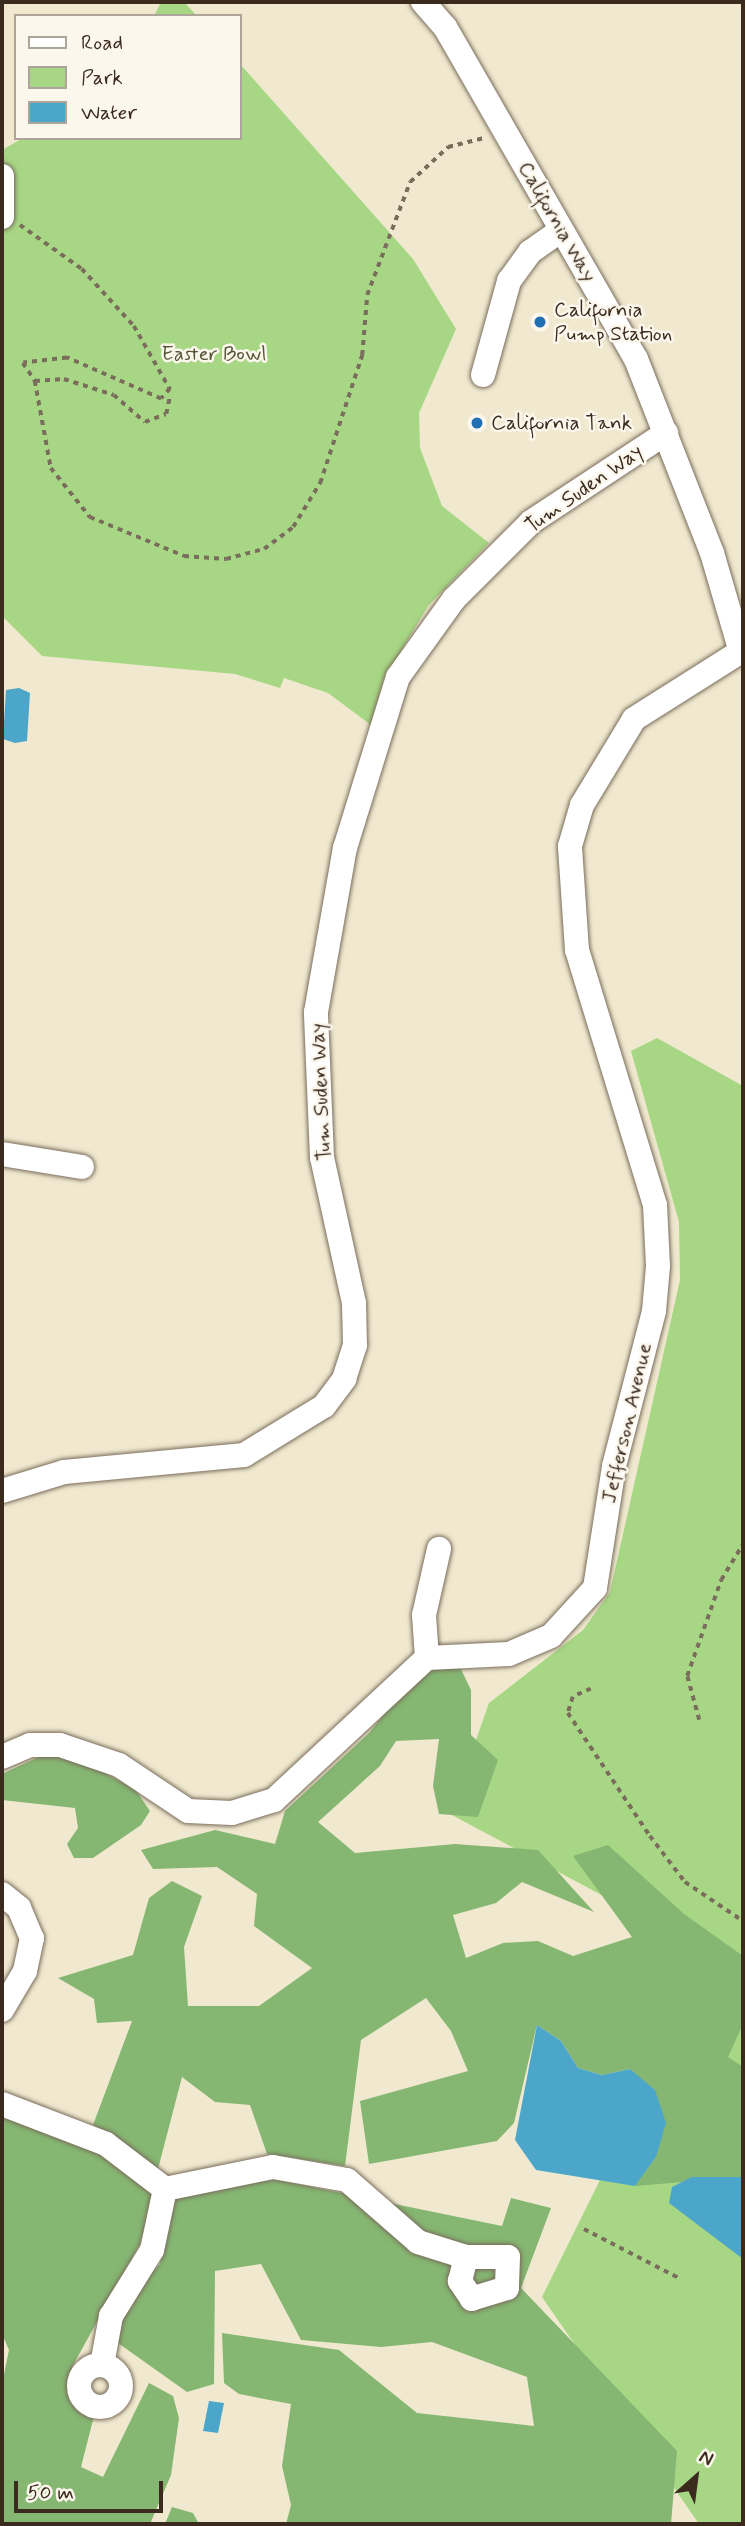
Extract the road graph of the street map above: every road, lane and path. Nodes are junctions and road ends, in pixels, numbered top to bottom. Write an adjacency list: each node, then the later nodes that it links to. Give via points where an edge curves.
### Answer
1 (423, 2): 2 (street, California Way, via 445,27)
2 (505, 130): 5 (street, California Way); 7 (path, via 448,147 410,183 367,295 362,355 320,484 292,527 264,549 226,559 184,556 90,517 51,468)
3 (2, 176): 4 (street)
4 (3, 214): 8 (path, via 91,279 134,326)
5 (561, 230): 6 (street, via 530,252 509,281); 9 (street, California Way, via 636,359)
6 (482, 375)
7 (36, 381): 8 (path, via 64,379 114,396 145,422 157,423 166,414); 8 (path, via 23,363 67,358 161,399)
8 (170, 389)
9 (666, 433): 10 (street, California Way, via 712,552); 13 (street, Tum Suden Way, via 531,522 454,598 398,677 345,848 316,1012 322,1158 354,1303 355,1345 344,1380 324,1406 244,1455 64,1472)
10 (742, 651): 16 (street, Jefferson Avenue, via 634,719 594,782 570,846 577,950 655,1205 658,1266 654,1311 614,1466 595,1588 551,1636 519,1649)
11 (2, 1154): 12 (street)
12 (82, 1167)
13 (2, 1491)
14 (743, 1544): 18 (path, via 721,1580 687,1676)
15 (439, 1549): 16 (street, via 424,1615)
16 (427, 1658): 19 (street, via 274,1800 232,1813 188,1811 118,1765 60,1745 30,1745)
17 (591, 1689): 21 (path, via 573,1697 568,1713 685,1882)
18 (699, 1720)
19 (2, 1757)
20 (2, 1894): 22 (street, via 19,1908 32,1938 25,1971)
21 (743, 1921)
22 (2, 2010)
23 (2, 2104): 24 (street, via 106,2144)
24 (165, 2189): 26 (street, via 273,2167 323,2174 347,2180 418,2242); 28 (street, via 152,2249 111,2316)
25 (584, 2229): 27 (path)
26 (466, 2257)
27 (681, 2279)
28 (102, 2365)

